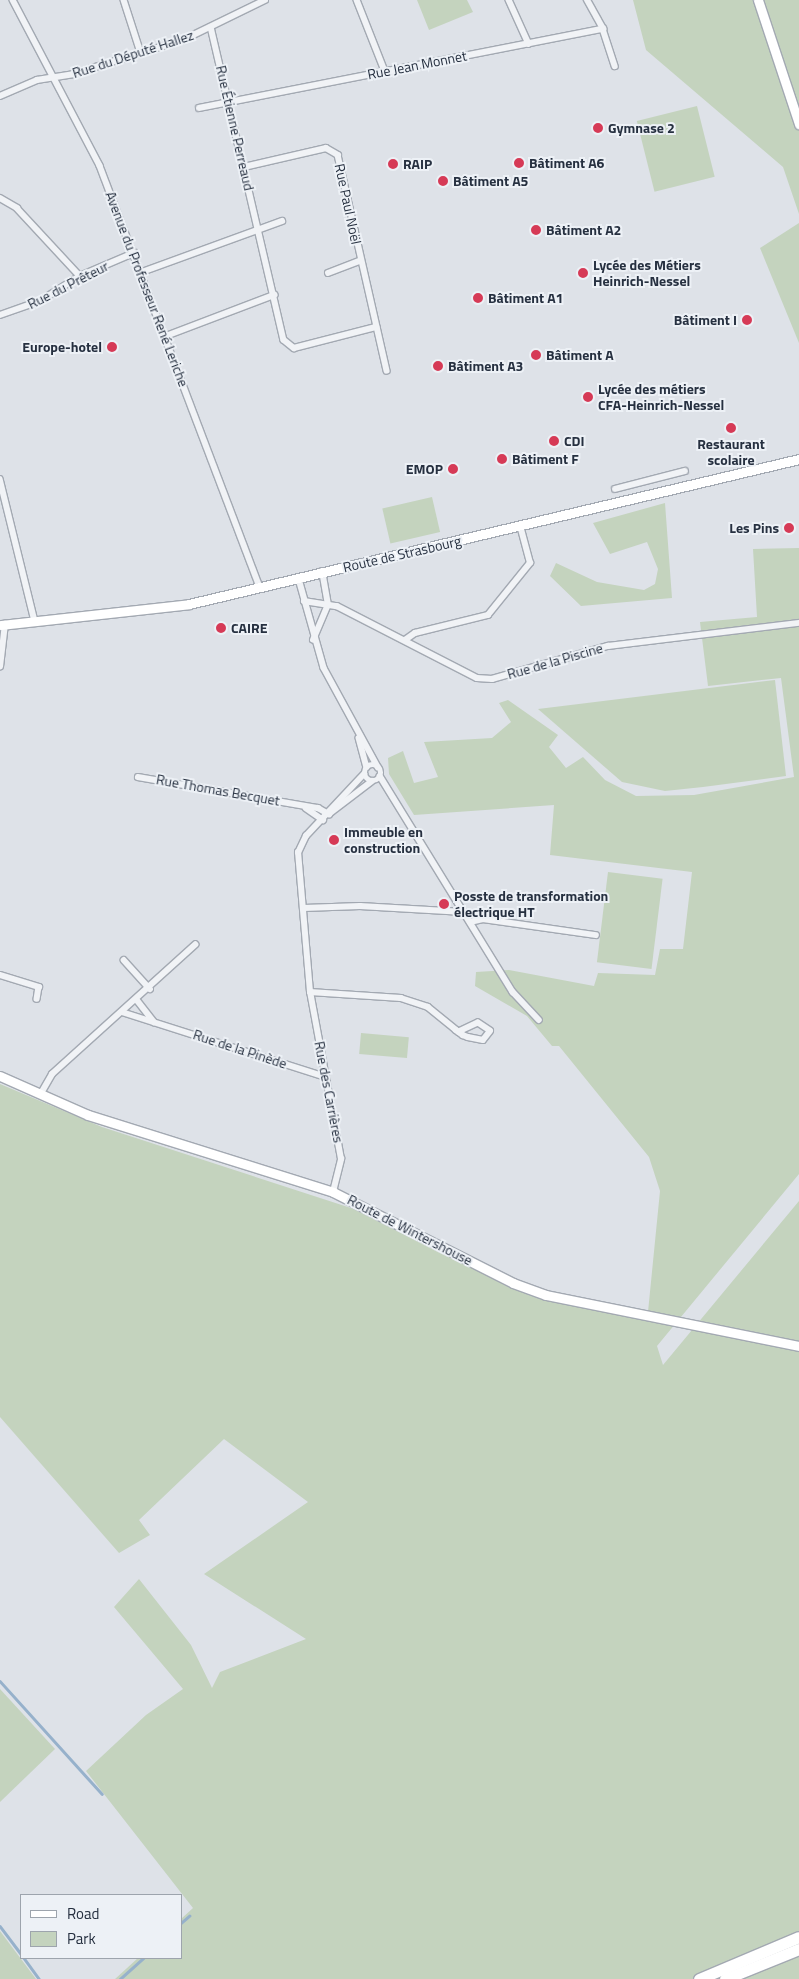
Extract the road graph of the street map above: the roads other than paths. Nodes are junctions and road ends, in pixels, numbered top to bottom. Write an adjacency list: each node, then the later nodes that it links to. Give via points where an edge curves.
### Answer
1 (13, 0): 14 (street, Avenue du Professeur René Leriche)
2 (124, 0): 11 (street)
3 (264, 0): 8 (street, Rue du Député Hallez)
4 (357, 0): 13 (street)
5 (509, 0): 10 (street)
6 (588, 0): 9 (street)
7 (758, 0): 18 (main road)
8 (211, 27): 11 (street, Rue du Député Hallez); 16 (street, Rue Étienne Perreaud)
9 (603, 29): 10 (street, Rue Jean Monnet); 12 (street)
10 (529, 44): 13 (street, Rue Jean Monnet)
11 (141, 52): 14 (street, Rue du Député Hallez)
12 (615, 66)
13 (385, 71): 16 (street, Rue Jean Monnet)
14 (54, 77): 15 (street, Rue du Député Hallez); 23 (street, Avenue du Professeur René Leriche, via 100,166)
15 (0, 96)
16 (228, 101): 17 (street, Rue Jean Monnet); 19 (street, Rue Étienne Perreaud)
17 (200, 108)
18 (799, 124)
19 (244, 167): 22 (street, Rue Étienne Perreaud); 24 (street, Rue Paul Noël, via 333,149)
20 (0, 198): 27 (street, via 17,208)
21 (282, 221): 22 (street)
22 (258, 228): 25 (street); 28 (street, Rue Étienne Perreaud)
23 (134, 253): 25 (street, Avenue du Professeur René Leriche); 27 (street, Rue du Prêteur)
24 (360, 261): 26 (street, Rue Paul Noël); 30 (street, Rue Paul Noël)
25 (142, 272): 31 (street, Avenue du Professeur René Leriche)
26 (328, 273)
27 (80, 276): 29 (street, Rue du Prêteur, via 40,301)
28 (274, 295): 30 (street, Rue Étienne Perreaud, via 284,340 294,348); 31 (street)
29 (0, 315)
30 (376, 327): 32 (street, Rue Paul Noël)
31 (166, 336): 40 (street, Avenue du Professeur René Leriche)
32 (387, 370)
33 (799, 458): 37 (main road, Route de Strasbourg)
34 (685, 472): 36 (street)
35 (0, 479): 43 (street)
36 (616, 489)
37 (520, 526): 38 (main road, Route de Strasbourg); 47 (street, via 530,563 488,615 416,632)
38 (322, 572): 39 (main road, Route de Strasbourg); 42 (street)
39 (299, 578): 40 (main road, Route de Strasbourg); 41 (street)
40 (260, 587): 43 (main road, Route de Strasbourg, via 186,605)
41 (304, 601): 42 (street, Rue de la Piscine); 46 (street)
42 (328, 605): 46 (street); 47 (street, Rue de la Piscine)
43 (35, 621): 45 (main road, Route de Strasbourg)
44 (799, 623): 47 (street, Rue de la Piscine, via 608,646 492,679 477,678)
45 (3, 624): 48 (street)
46 (313, 640): 49 (street)
47 (405, 640)
48 (0, 667)
49 (356, 729): 50 (street); 51 (street)
50 (366, 767): 51 (street); 52 (street)
51 (378, 767): 53 (street)
52 (364, 774): 55 (street); 58 (street, Rue des Carrières)
53 (380, 776): 55 (street, Rue des Carrières); 56 (street)
54 (138, 777): 57 (street, Rue Thomas Becquet)
55 (374, 781): 56 (street); 58 (street, Rue des Carrières)
56 (396, 798): 61 (street)
57 (298, 804): 58 (street, Rue Thomas Becquet); 59 (street, Rue Thomas Becquet)
58 (329, 814): 59 (street, Rue des Carrières)
59 (323, 820): 60 (street, Rue des Carrières, via 303,841 298,853)
60 (304, 908): 61 (street, via 360,906); 68 (street, Rue des Carrières)
61 (464, 912): 62 (street)
62 (470, 922): 63 (street, via 482,919); 72 (street, via 514,992)
63 (596, 935)
64 (195, 945): 67 (street)
65 (124, 960): 67 (street)
66 (0, 975): 69 (street, via 39,987)
67 (150, 989): 70 (street)
68 (310, 992): 74 (street, via 377,995 416,1002); 76 (street, Rue des Carrières)
69 (36, 999)
70 (137, 1000): 71 (street); 73 (street)
71 (122, 1012): 73 (street, Rue de la Pinède); 77 (street, via 52,1074)
72 (539, 1020)
73 (154, 1022): 76 (street, Rue de la Pinède)
74 (459, 1032): 74 (street, via 483,1040 490,1031 478,1023)
75 (0, 1076): 77 (main road, Route de Wintershouse)
76 (326, 1077): 78 (street, Rue des Carrières, via 341,1159)
77 (40, 1095): 78 (main road, Route de Wintershouse, via 88,1115)
78 (333, 1192): 79 (main road, Route de Wintershouse, via 513,1283 546,1295)
79 (799, 1346)
80 (799, 1937): 82 (highway)
81 (799, 1949): 83 (highway)
82 (699, 1979)
83 (724, 1979)

